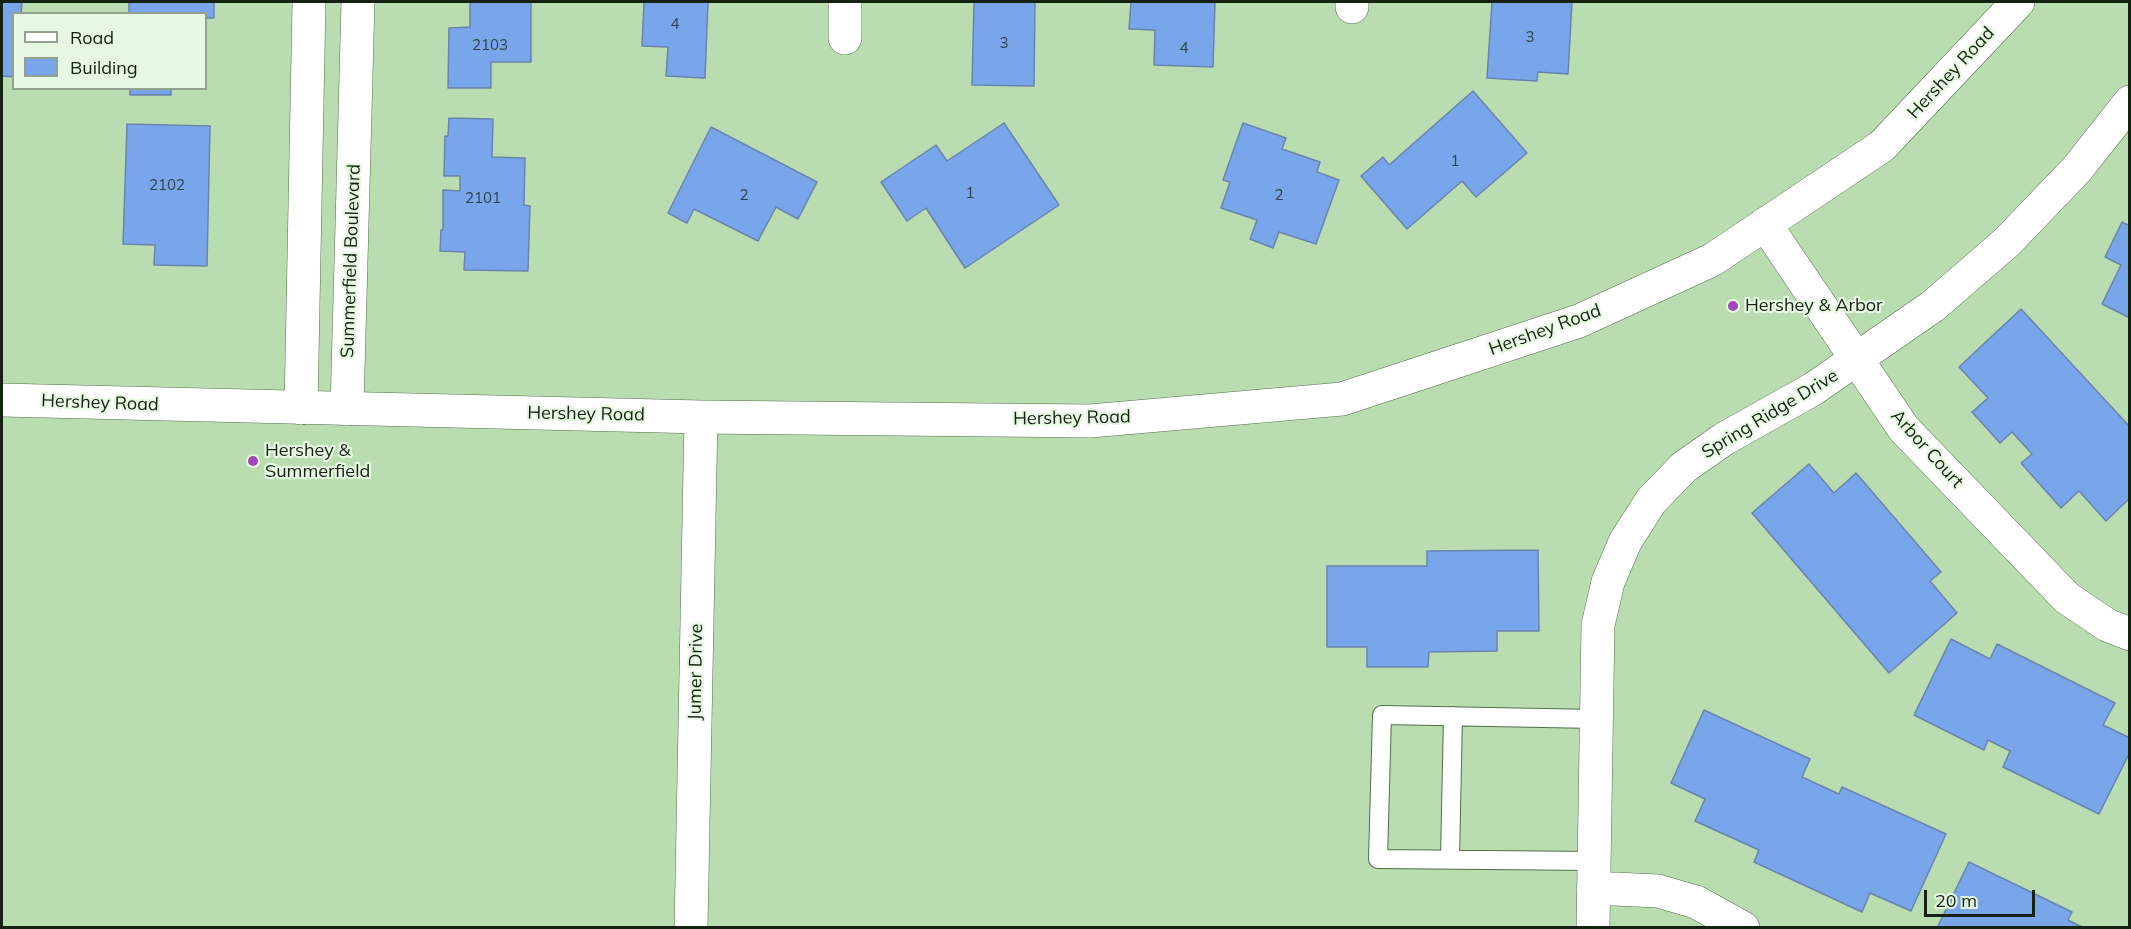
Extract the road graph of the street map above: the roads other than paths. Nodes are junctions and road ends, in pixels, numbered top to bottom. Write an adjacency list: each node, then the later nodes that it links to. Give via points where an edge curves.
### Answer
1 (309, 2): 7 (street)
2 (358, 2): 8 (street, Summerfield Boulevard)
3 (845, 2): 5 (street)
4 (2018, 2): 9 (street, Hershey Road, via 1882,146)
5 (845, 38)
6 (2130, 102): 10 (street, Spring Ridge Drive, via 2077,169 2007,242 1933,306)
7 (307, 113): 8 (street); 12 (street)
8 (355, 113): 13 (street, Summerfield Boulevard)
9 (1765, 224): 10 (street, Arbor Court); 14 (street, Hershey Road, via 1712,260 1579,321 1342,399 1090,421)
10 (1857, 361): 15 (street, Arbor Court, via 1904,429 2067,598 2107,625); 17 (street, Spring Ridge Drive, via 1724,439 1684,467 1651,501 1625,542 1608,582 1598,625)
11 (2, 400): 12 (street, Hershey Road)
12 (301, 408): 13 (street, Hershey Road)
13 (347, 409): 14 (street, Hershey Road)
14 (700, 417): 20 (street, Jumer Drive)
15 (2130, 634)
16 (1454, 716): 17 (lane); 18 (lane); 18 (lane, via 1382,715 1378,859)
17 (1597, 719): 19 (street, Spring Ridge Drive)
18 (1450, 859): 19 (lane)
19 (1594, 874): 21 (street, Spring Ridge Drive); 22 (street, via 1696,902)
20 (691, 927)
21 (1593, 927)
22 (1743, 927)

